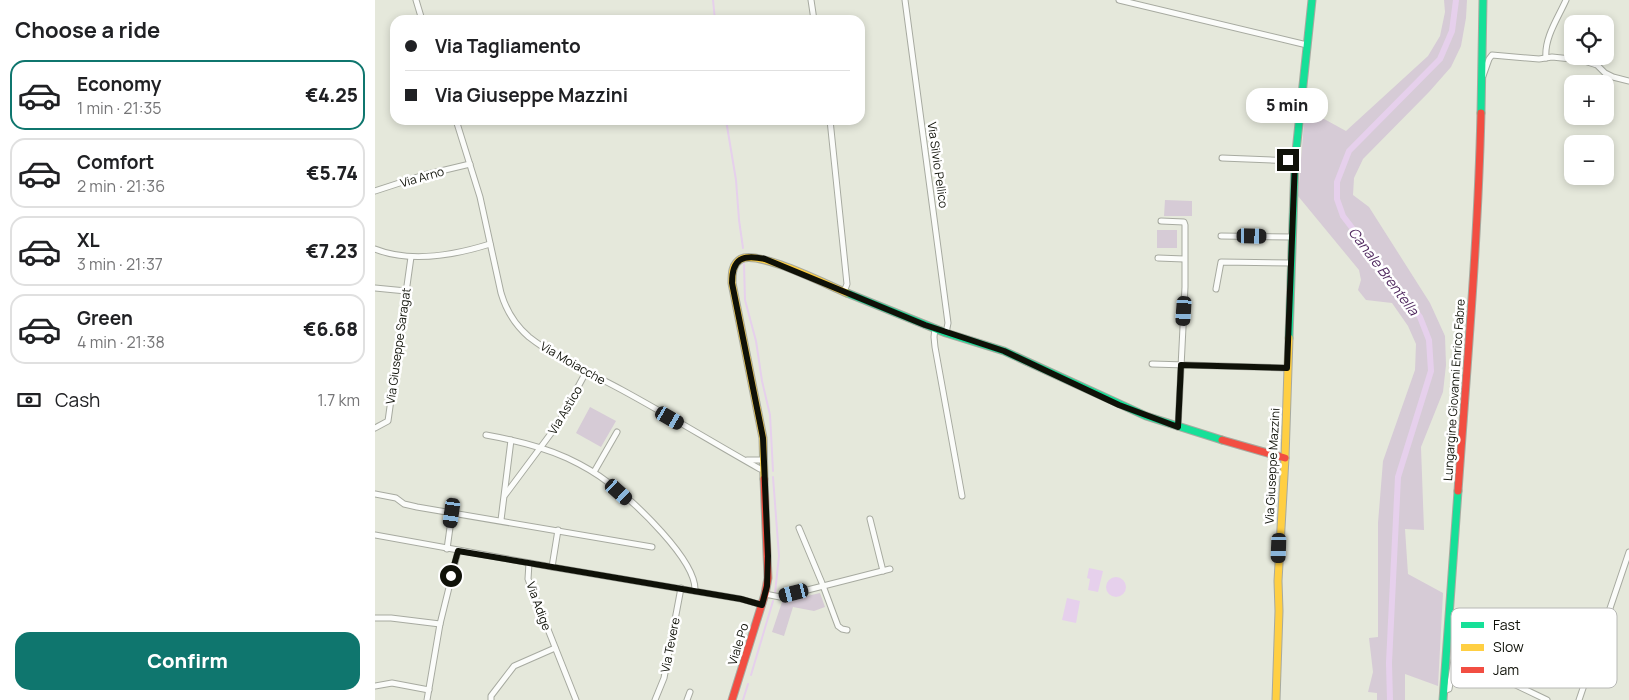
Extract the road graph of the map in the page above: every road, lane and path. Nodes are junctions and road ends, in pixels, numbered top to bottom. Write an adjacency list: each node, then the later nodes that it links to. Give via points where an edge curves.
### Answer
1 (416, 0): 8 (street)
2 (811, 0): 9 (street)
3 (905, 0): 34 (street, Via Silvio Pellico, via 948,323)
4 (1119, 0): 10 (street)
5 (1312, 0): 10 (street, Via Giuseppe Mazzini)
6 (1483, 0): 12 (street, Lungargine Giovanni Enrico Fabre)
7 (1566, 0): 11 (street, via 1548,39)
8 (421, 15)
9 (813, 15)
10 (1307, 45): 17 (street, Via Giuseppe Mazzini)
11 (1546, 58): 12 (street, Lungargine Giovanni Enrico Fabre, via 1492,55); 13 (street, Lungargine Giovanni Enrico Fabre, via 1587,62 1613,77)
12 (1480, 81): 82 (street, Lungargine Giovanni Enrico Fabre, via 1473,287)
13 (1629, 81)
14 (457, 125): 18 (street, Via Moiacche)
15 (831, 125): 32 (street, via 847,284)
16 (1222, 158): 17 (street)
17 (1295, 161): 22 (street, Via Giuseppe Mazzini)
18 (470, 164): 19 (street, Via Arno); 23 (street, Via Moiacche)
19 (375, 191)
20 (1161, 222): 27 (street, via 1184,222)
21 (1221, 236): 22 (street)
22 (1292, 237): 28 (street, Via Giuseppe Mazzini)
23 (490, 244): 25 (street); 38 (street, Via Moiacche, via 505,306 516,324 547,350)
24 (375, 250): 25 (street)
25 (411, 257): 31 (street, Via Giuseppe Saragat)
26 (1158, 258): 27 (street)
27 (1184, 259): 36 (street)
28 (1291, 263): 30 (street, via 1221,262); 37 (street, Via Giuseppe Mazzini)
29 (375, 288): 31 (street)
30 (1216, 289)
31 (406, 292): 40 (street, Via Giuseppe Saragat, via 388,421)
32 (845, 292): 33 (street); 47 (street, via 755,256 745,257 734,265 732,283 763,438)
33 (935, 328): 34 (street); 52 (street, via 935,347)
34 (946, 332): 39 (street, via 998,348 1119,405)
35 (1152, 364): 36 (street)
36 (1181, 365): 37 (street); 39 (street)
37 (1287, 368): 45 (street, Via Giuseppe Mazzini)
38 (587, 372): 44 (street, Via Astico); 46 (street, Via Moiacche)
39 (1178, 427): 45 (street)
40 (375, 428)
41 (617, 432): 49 (street)
42 (486, 435): 43 (street)
43 (511, 440): 44 (street); 51 (street)
44 (541, 447): 49 (street); 51 (street, Via Astico)
45 (1285, 458): 90 (street, Via Giuseppe Mazzini)
46 (741, 459): 47 (street, Via Moiacche); 48 (street, Via Moiacche)
47 (763, 460): 48 (street)
48 (764, 469): 70 (street, Viale Po, via 768,556)
49 (594, 472): 69 (street, via 643,513 681,554)
50 (375, 494): 53 (street, via 396,498 404,504)
51 (505, 495): 54 (street)
52 (962, 496)
53 (452, 513): 54 (street); 60 (street)
54 (501, 520): 57 (street)
55 (870, 520): 66 (street)
56 (799, 528): 67 (street)
57 (558, 530): 59 (street); 64 (street)
58 (375, 535): 60 (street)
59 (653, 546)
60 (447, 549): 61 (street)
61 (458, 551): 63 (street); 74 (street)
62 (1629, 552): 72 (street)
63 (529, 563): 64 (street); 76 (street, Via Adige, via 528,579)
64 (552, 567): 68 (street)
65 (891, 569): 66 (street)
66 (883, 571): 67 (street)
67 (823, 586): 70 (street, via 780,596); 75 (street, via 838,626)
68 (681, 588): 69 (street); 87 (street, Via Tevere, via 664,678)
69 (695, 591): 71 (street)
70 (765, 594): 71 (street, Viale Po)
71 (762, 605): 89 (street, Viale Po)
72 (1610, 608)
73 (375, 618): 74 (street)
74 (440, 624): 81 (street)
75 (847, 630)
76 (555, 648): 84 (street, via 514,666); 86 (street, Via Adige)
77 (1451, 677): 82 (street, via 1449,689)
78 (375, 686): 81 (street, via 393,683)
79 (1522, 688): 92 (street)
80 (1583, 688): 93 (street)
81 (429, 690): 85 (street)
82 (1444, 691): 91 (street, Lungargine Giovanni Enrico Fabre)
83 (690, 692): 88 (street)
84 (491, 698)
85 (427, 700)
86 (575, 700)
87 (655, 700)
88 (687, 700)
89 (732, 700)
90 (1275, 700)
91 (1443, 700)
92 (1547, 700)
93 (1579, 700)

